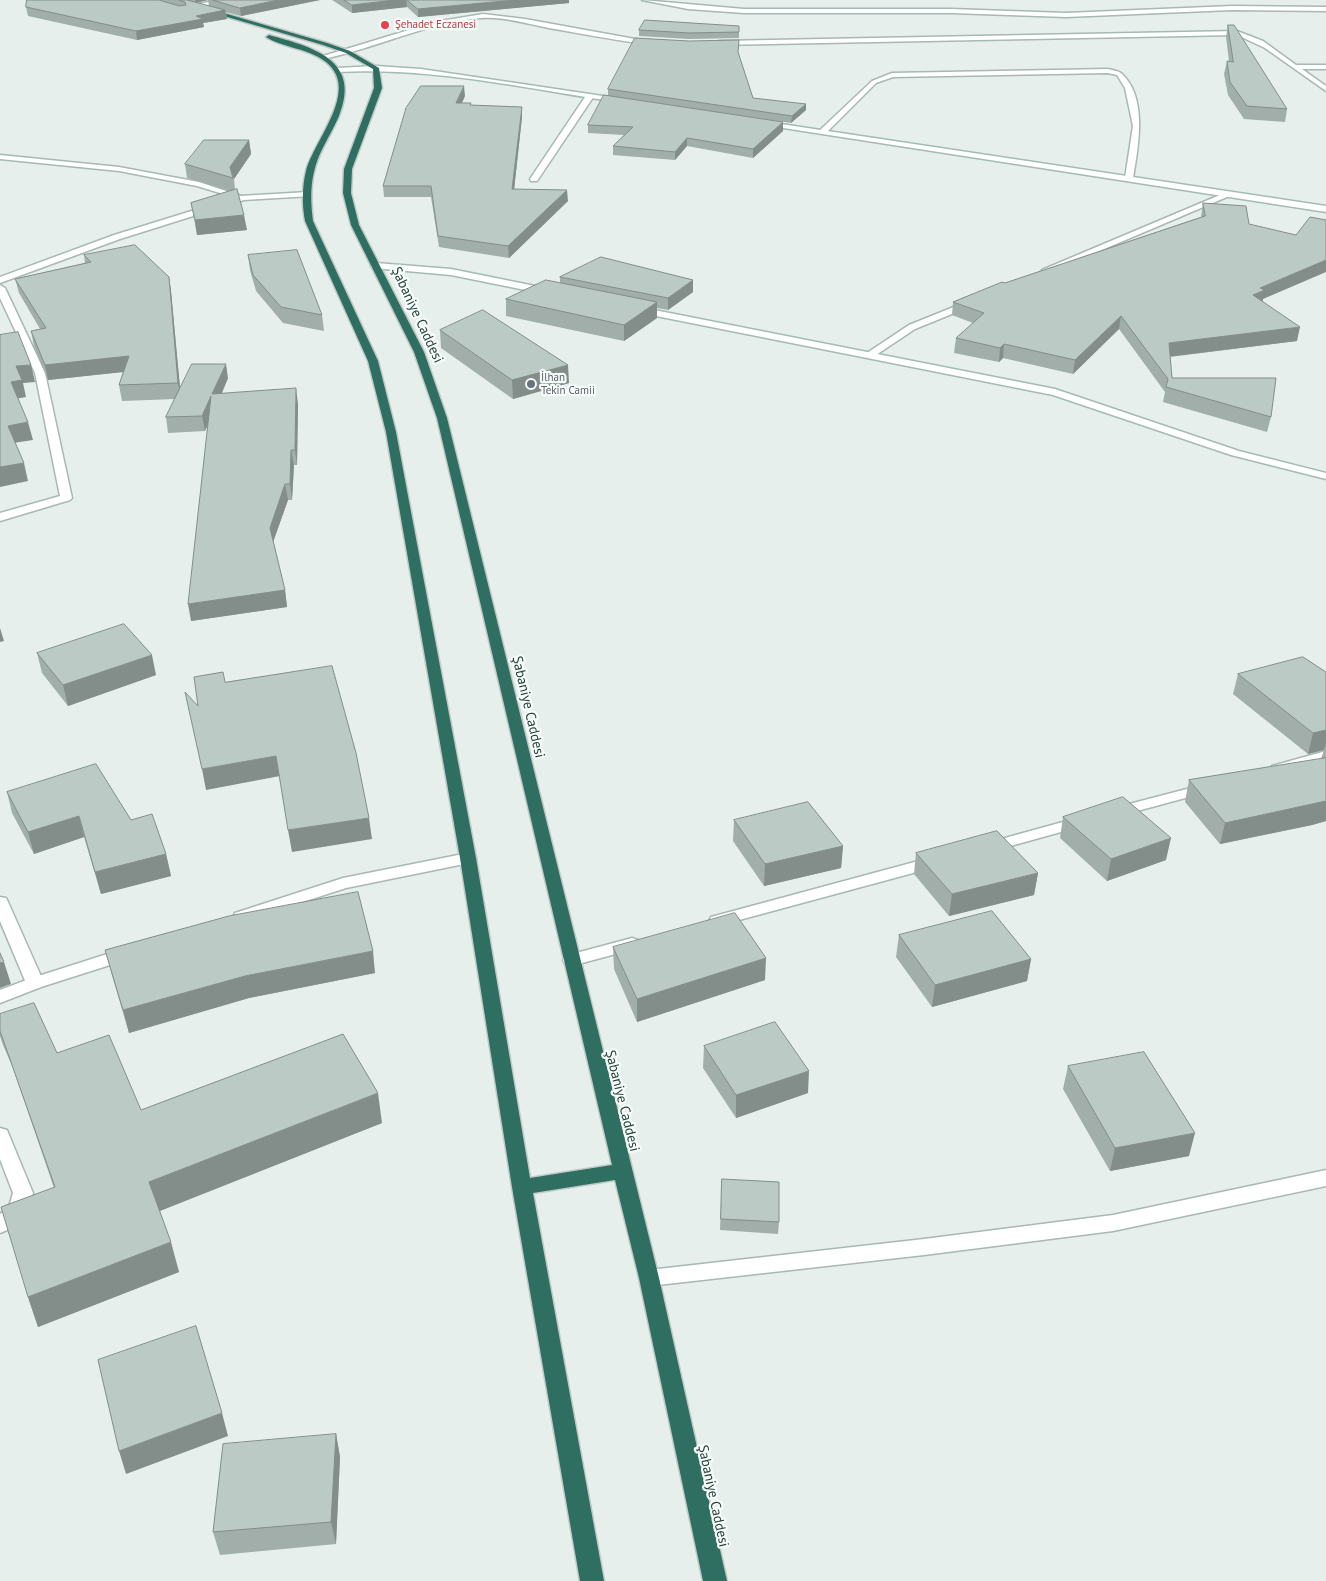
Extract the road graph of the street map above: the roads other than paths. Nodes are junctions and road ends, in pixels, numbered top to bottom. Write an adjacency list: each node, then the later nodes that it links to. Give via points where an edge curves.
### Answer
1 (172, 0): 5 (highway)
2 (230, 0): 5 (street)
3 (645, 0): 6 (street, via 744,11 951,11 1066,15)
4 (1313, 2): 6 (street)
5 (192, 6): 10 (highway)
6 (1326, 7)
7 (265, 36): 11 (highway)
8 (663, 43): 10 (street, via 617,39 483,16 436,24)
9 (709, 43): 14 (street, via 1237,32 1270,47)
10 (348, 52): 11 (street); 13 (highway)
11 (323, 58): 15 (highway)
12 (1326, 67): 14 (street)
13 (376, 68): 15 (street); 17 (street, via 421,71); 28 (highway, Şabaniye Caddesi, via 378,88 350,160 347,193 354,225)
14 (1294, 68): 16 (street)
15 (337, 70): 24 (highway, via 342,88 339,105 310,171)
16 (1326, 89)
17 (590, 96): 18 (street); 23 (street)
18 (636, 103)
19 (757, 122): 20 (street)
20 (822, 132): 22 (street); 22 (street, via 874,82 892,75 1108,70 1119,74 1129,88 1137,126)
21 (0, 157): 26 (street, via 119,169 199,184)
22 (1129, 178): 25 (street)
23 (534, 179)
24 (308, 194): 26 (street); 42 (highway, via 309,221 373,361 391,432)
25 (1230, 194): 27 (street); 29 (street)
26 (243, 198): 30 (street)
27 (1326, 209)
28 (376, 266): 32 (street, via 450,272); 49 (highway, Şabaniye Caddesi, via 419,352 442,418)
29 (1040, 274)
30 (0, 280)
31 (0, 288): 37 (street, via 40,373 66,498)
32 (558, 294)
33 (976, 300): 35 (street, via 912,327)
34 (626, 307): 35 (street)
35 (869, 356): 36 (street, via 1055,392 1235,453)
36 (1326, 476)
37 (0, 517)
38 (1326, 755): 39 (street)
39 (1259, 773)
40 (1221, 784): 41 (street)
41 (972, 851)
42 (468, 858): 45 (street, via 343,884); 55 (highway)
43 (944, 859): 46 (street)
44 (0, 902): 50 (street)
45 (221, 923)
46 (704, 924)
47 (647, 940): 49 (street)
48 (137, 950): 50 (street)
49 (571, 960): 53 (highway, Şabaniye Caddesi)
50 (35, 983): 51 (street)
51 (0, 997)
52 (0, 1135): 56 (street, via 23,1193 17,1211)
53 (623, 1171): 55 (highway); 57 (highway, Şabaniye Caddesi)
54 (1326, 1178): 57 (street, via 1113,1224)
55 (522, 1187): 58 (highway)
56 (0, 1225)
57 (649, 1278): 59 (highway, Şabaniye Caddesi)
58 (592, 1581)
59 (715, 1581)

